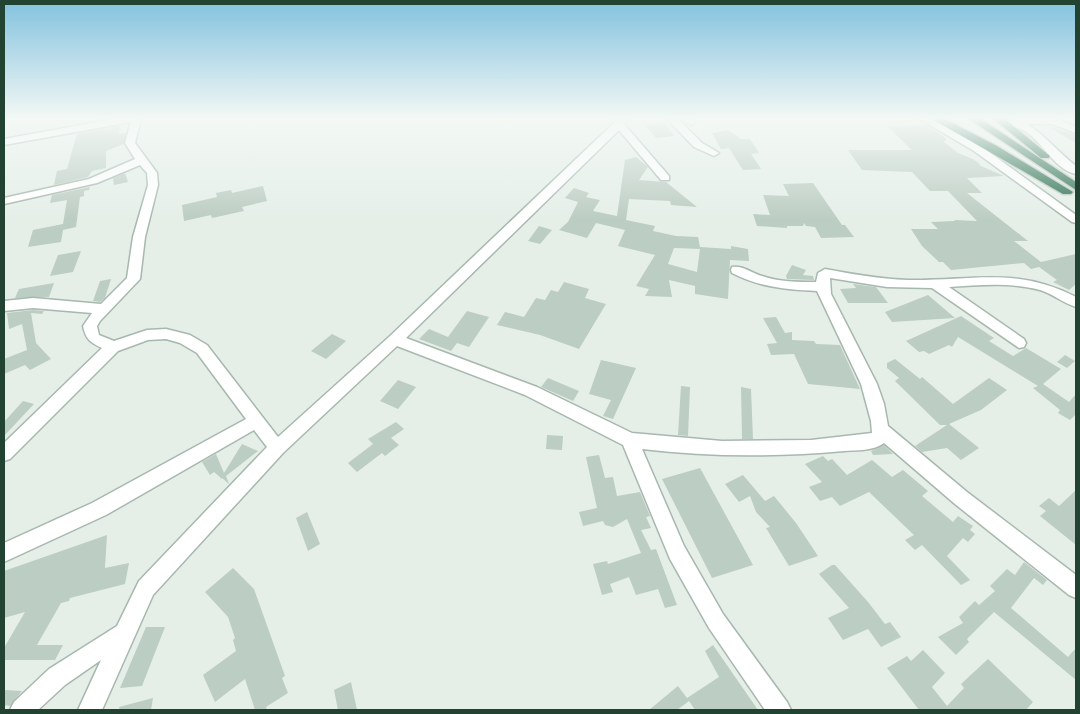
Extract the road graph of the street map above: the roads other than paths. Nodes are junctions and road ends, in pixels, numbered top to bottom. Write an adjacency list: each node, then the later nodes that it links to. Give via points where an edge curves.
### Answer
1 (134, 152): 10 (street)
2 (590, 152): 24 (street)
3 (645, 152): 12 (street)
4 (983, 152): 17 (street)
5 (1001, 152): 14 (highway)
6 (1013, 152): 14 (highway)
7 (1021, 152): 14 (highway)
8 (1044, 152): 13 (highway)
9 (1054, 152): 11 (street)
10 (141, 160): 16 (street, via 129,168 94,180); 23 (street, via 152,173 153,185 139,237 133,279)
11 (1076, 171)
12 (665, 178)
13 (1076, 181)
14 (1072, 189): 15 (highway)
15 (1076, 198)
16 (4, 201)
17 (1076, 220)
18 (737, 270): 20 (street, via 751,279 765,282)
19 (936, 284): 20 (street, via 872,282 825,273); 21 (street, via 1019,282 1043,286); 25 (street)
20 (823, 287): 28 (street, via 876,404)
21 (1076, 302)
22 (5, 308): 23 (street, via 33,303)
23 (104, 309): 26 (street, via 90,326 93,338)
24 (395, 340): 29 (street, via 531,391); 30 (street)
25 (1019, 343)
26 (113, 347): 27 (street, via 146,335 166,334 185,339 202,350); 31 (street)
27 (256, 421): 30 (street); 32 (street, via 99,509)
28 (881, 430): 29 (street, via 874,441 811,447 722,448); 33 (street)
29 (630, 440): 37 (street, via 677,552 716,621)
30 (277, 448): 34 (street, via 146,588)
31 (4, 454)
32 (4, 553)
33 (1076, 588)
34 (125, 634): 35 (street, via 69,667); 36 (street)
35 (22, 710)
36 (90, 710)
37 (779, 710)

